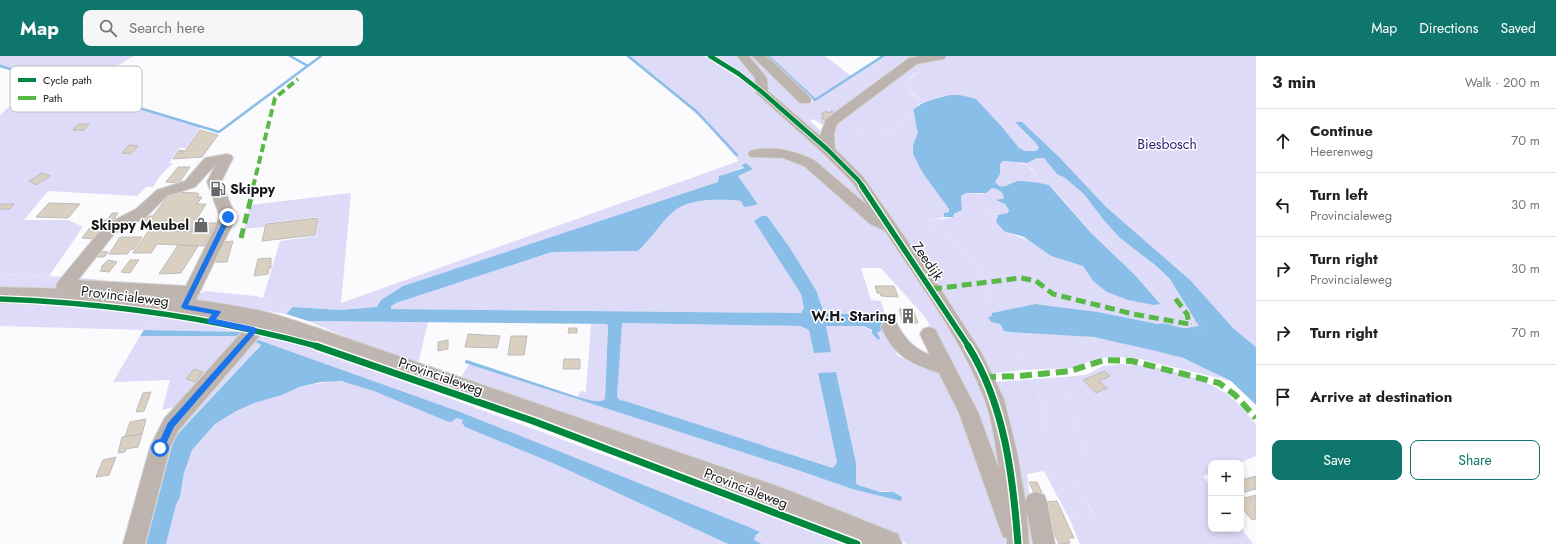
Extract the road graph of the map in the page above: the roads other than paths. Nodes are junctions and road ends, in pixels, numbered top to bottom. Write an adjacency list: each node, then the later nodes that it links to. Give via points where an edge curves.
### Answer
1 (743, 56): 6 (street, Zeedijk, via 761,78 762,92)
2 (758, 56): 5 (street)
3 (940, 56): 4 (street)
4 (921, 57): 6 (street, via 832,122 826,134)
5 (805, 100)
6 (828, 150): 8 (street, Zeedijk, via 858,180)
7 (755, 154): 8 (street, via 781,154 809,163 875,220)
8 (892, 229): 19 (street, Zeedijk, via 972,352 994,399 1007,452 1015,505)
9 (94, 293): 10 (main road, Provincialeweg); 11 (main road, Provincialeweg, via 129,295 161,303); 11 (street, via 64,286 110,229 141,213 162,193 190,184 210,161 226,158 214,182 228,217)
10 (0, 295)
11 (187, 300): 12 (main road, Provincialeweg)
12 (263, 320): 17 (street, via 171,425 160,448); 18 (main road, Provincialeweg, via 776,499)
13 (890, 327): 15 (street, via 902,348 924,361)
14 (929, 334): 15 (street, Zeedijk)
15 (947, 368): 19 (street, Zeedijk, via 968,412)
16 (1036, 502): 20 (street)
17 (134, 544)
18 (888, 544)
19 (1017, 544)
20 (1044, 544)

